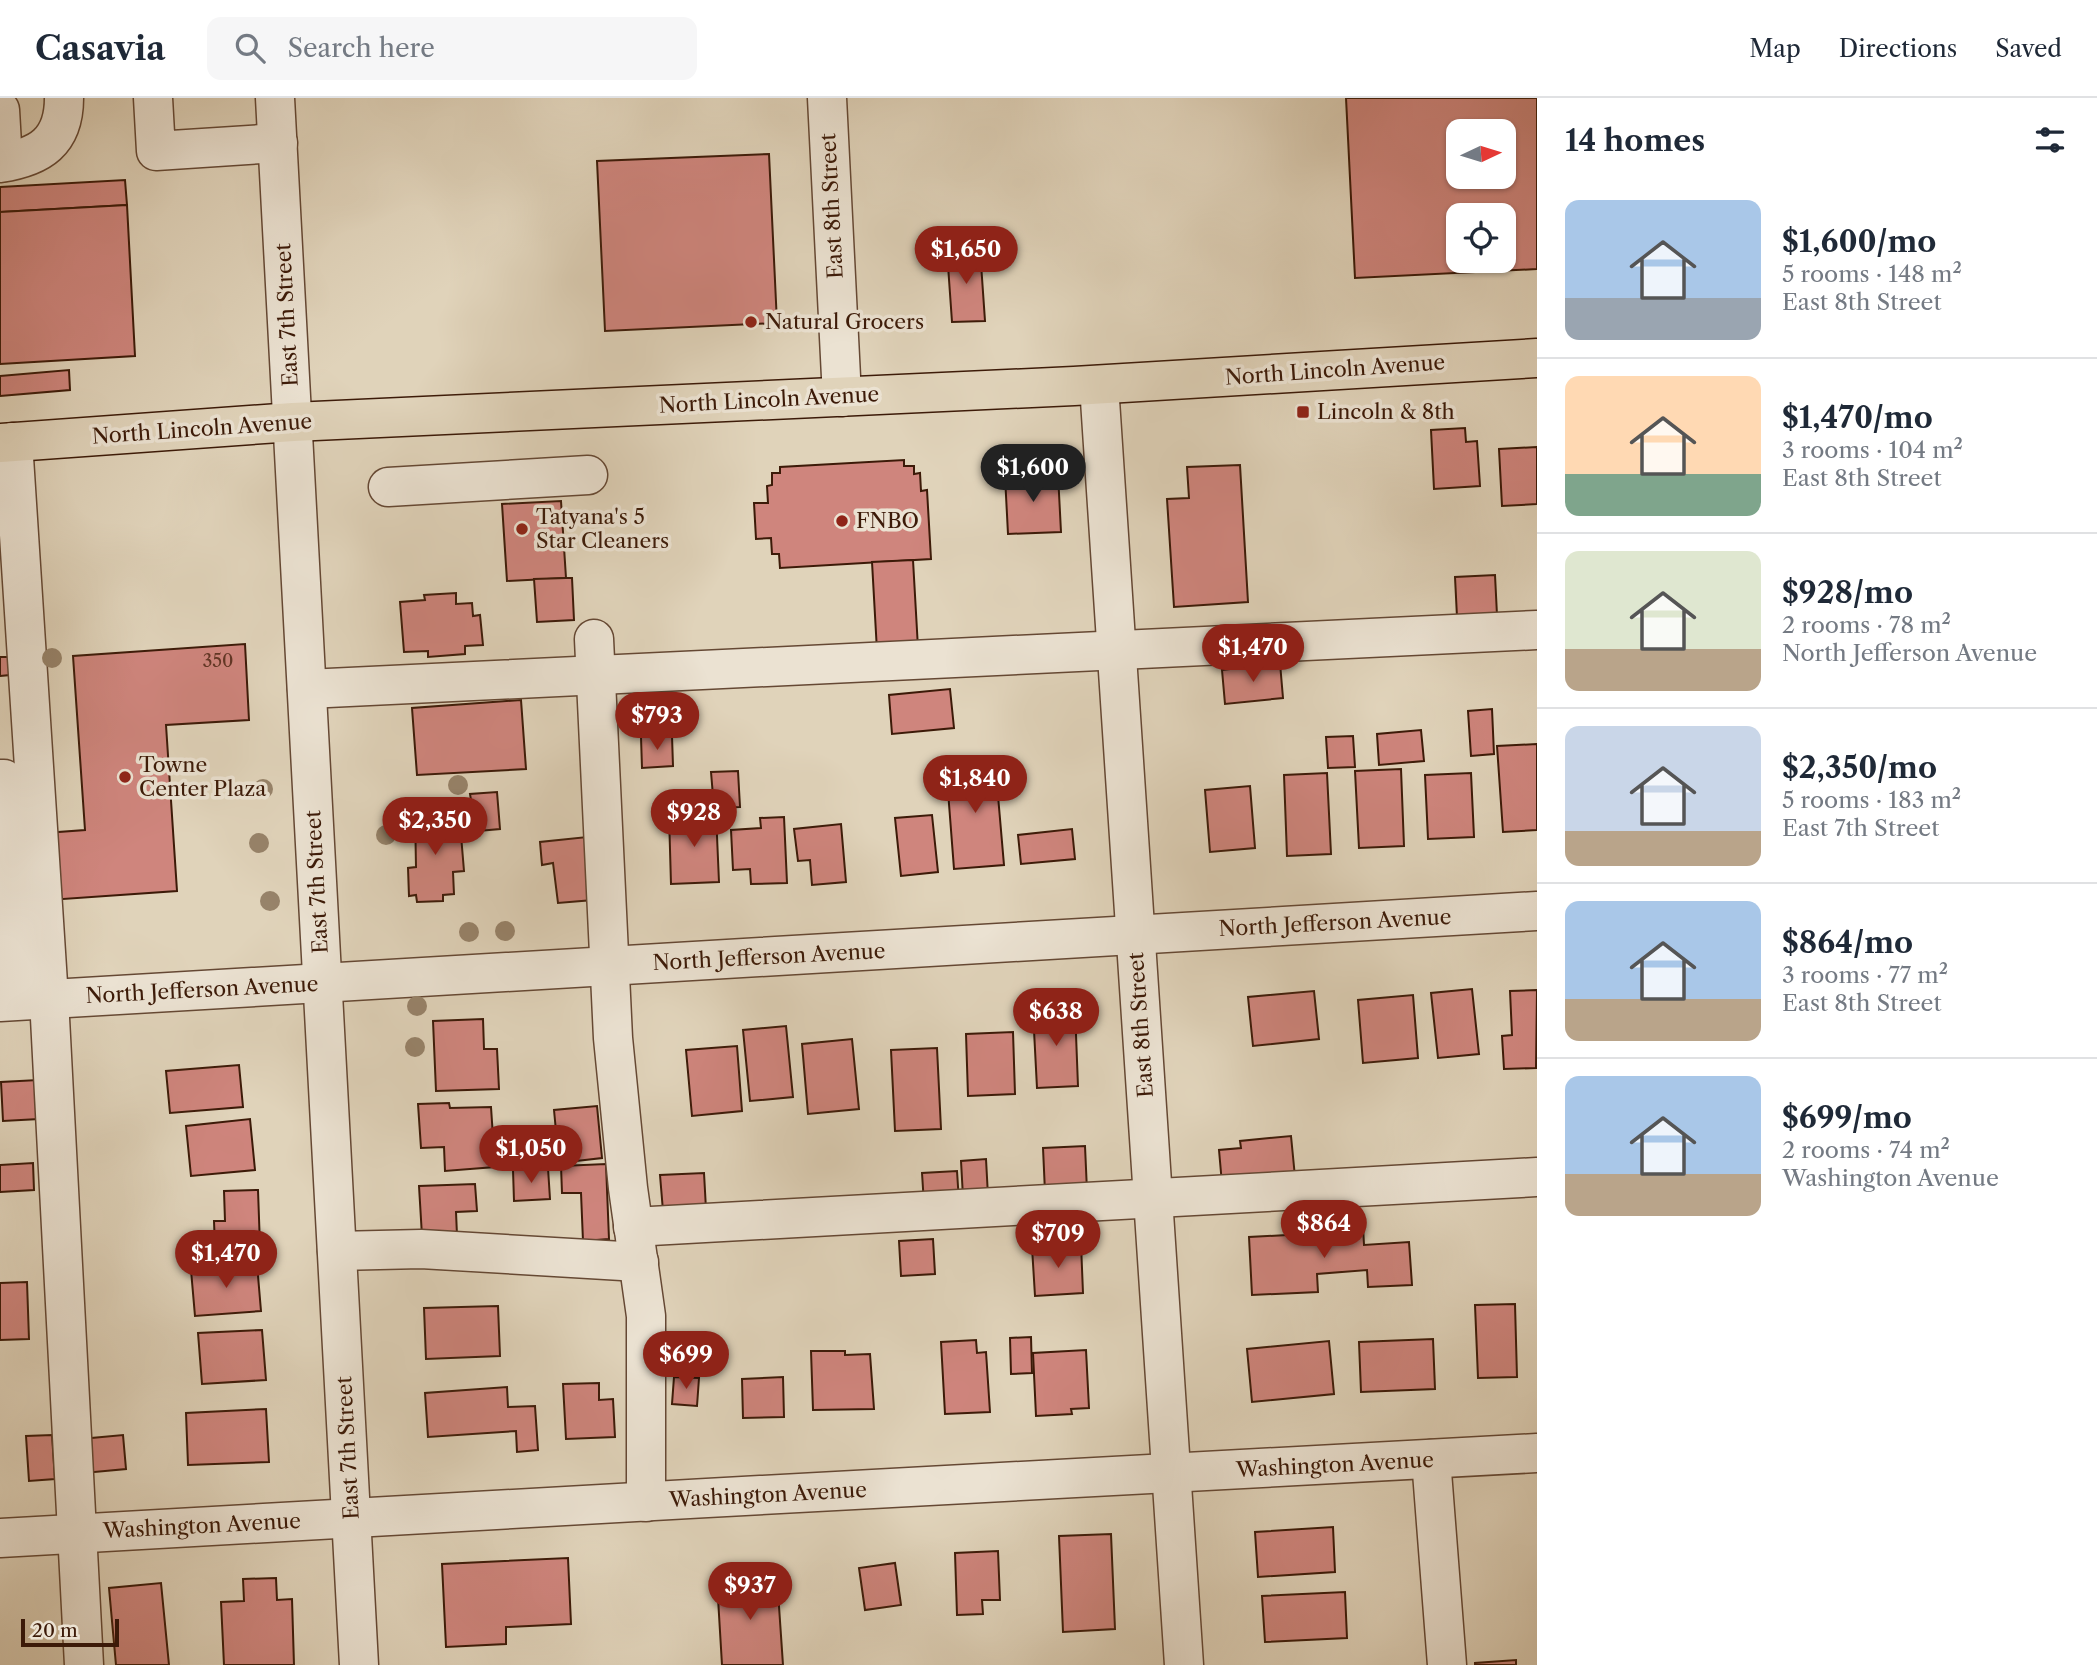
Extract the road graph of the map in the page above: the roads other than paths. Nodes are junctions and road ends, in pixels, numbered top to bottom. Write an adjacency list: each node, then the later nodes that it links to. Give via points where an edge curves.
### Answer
1 (64, 98): 7 (street, via 63,119 49,143 20,160)
2 (153, 98): 6 (street, via 156,151)
3 (275, 98): 6 (street, East 7th Street)
4 (827, 98): 10 (street, East 8th Street)
5 (0, 110): 7 (street)
6 (278, 143): 11 (street, East 7th Street)
7 (1, 163)
8 (1537, 358): 9 (highway, North Lincoln Avenue)
9 (1099, 385): 10 (highway, North Lincoln Avenue); 17 (street, East 8th Street)
10 (842, 397): 11 (highway, North Lincoln Avenue)
11 (293, 422): 12 (highway, North Lincoln Avenue); 19 (street, East 7th Street)
12 (6, 442): 15 (street)
13 (588, 475): 14 (street)
14 (388, 487)
15 (13, 630): 25 (street)
16 (1537, 630): 17 (street)
17 (1116, 649): 18 (street); 22 (street, East 8th Street)
18 (595, 657): 19 (street); 23 (street)
19 (307, 690): 24 (street, East 7th Street)
20 (0, 779): 25 (street, via 4,779)
21 (1537, 911): 22 (street, North Jefferson Avenue)
22 (1135, 935): 23 (street, North Jefferson Avenue); 27 (street, East 8th Street)
23 (610, 966): 24 (street, North Jefferson Avenue); 28 (street, via 613,1038)
24 (323, 982): 25 (street, North Jefferson Avenue); 29 (street, East 7th Street)
25 (22, 1000): 35 (street)
26 (1537, 1177): 27 (street)
27 (1153, 1198): 28 (street); 32 (street, East 8th Street)
28 (636, 1245): 29 (street); 33 (street, via 646,1316)
29 (337, 1251): 34 (street, East 7th Street)
30 (1537, 1453): 31 (street, Washington Avenue)
31 (1432, 1459): 32 (street, Washington Avenue); 40 (street)
32 (1171, 1475): 33 (street, Washington Avenue); 39 (street, East 8th Street)
33 (646, 1502): 34 (street, Washington Avenue)
34 (351, 1517): 35 (street, Washington Avenue); 38 (street, East 7th Street)
35 (78, 1534): 36 (street, Washington Avenue); 37 (street)
36 (0, 1538)
37 (85, 1665)
38 (359, 1665)
39 (1184, 1665)
40 (1447, 1665)

